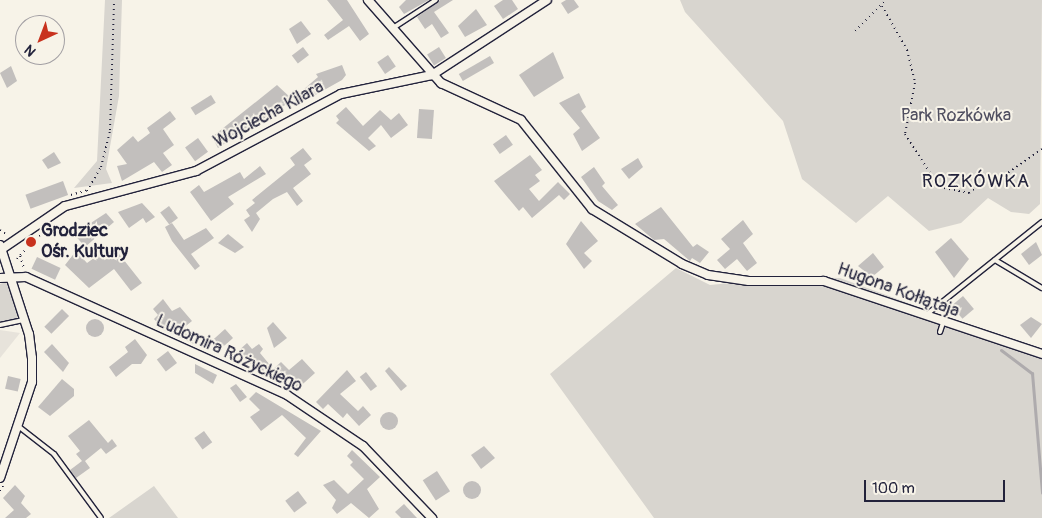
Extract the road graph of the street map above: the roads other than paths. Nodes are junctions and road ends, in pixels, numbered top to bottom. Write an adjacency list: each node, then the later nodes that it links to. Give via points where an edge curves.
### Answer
1 (368, 0): 4 (street, Hugona Kołłątaja)
2 (436, 0): 4 (lane)
3 (546, 0): 5 (street, Wojciecha Kilara)
4 (393, 28): 5 (street, Hugona Kołłątaja)
5 (432, 75): 7 (street, Wojciecha Kilara, via 341,94 196,171 87,194); 12 (street, Hugona Kołłątaja, via 521,120 592,209 682,264 708,276 749,281 824,281)
6 (1042, 222): 8 (lane)
7 (1, 247): 9 (street)
8 (995, 260): 11 (lane); 12 (lane)
9 (11, 275): 10 (street); 13 (street); 21 (street, Ludomira Różyckiego, via 26,277 287,395 363,446)
10 (0, 278)
11 (1042, 288)
12 (924, 316): 14 (street, Hugona Kołłątaja)
13 (24, 320): 15 (lane); 18 (street, via 32,382)
14 (943, 323): 16 (lane); 17 (street, Hugona Kołłątaja)
15 (0, 325)
16 (940, 332)
17 (1042, 354)
18 (17, 426): 19 (street); 20 (lane, via 54,454)
19 (2, 481)
20 (101, 518)
21 (432, 518)

